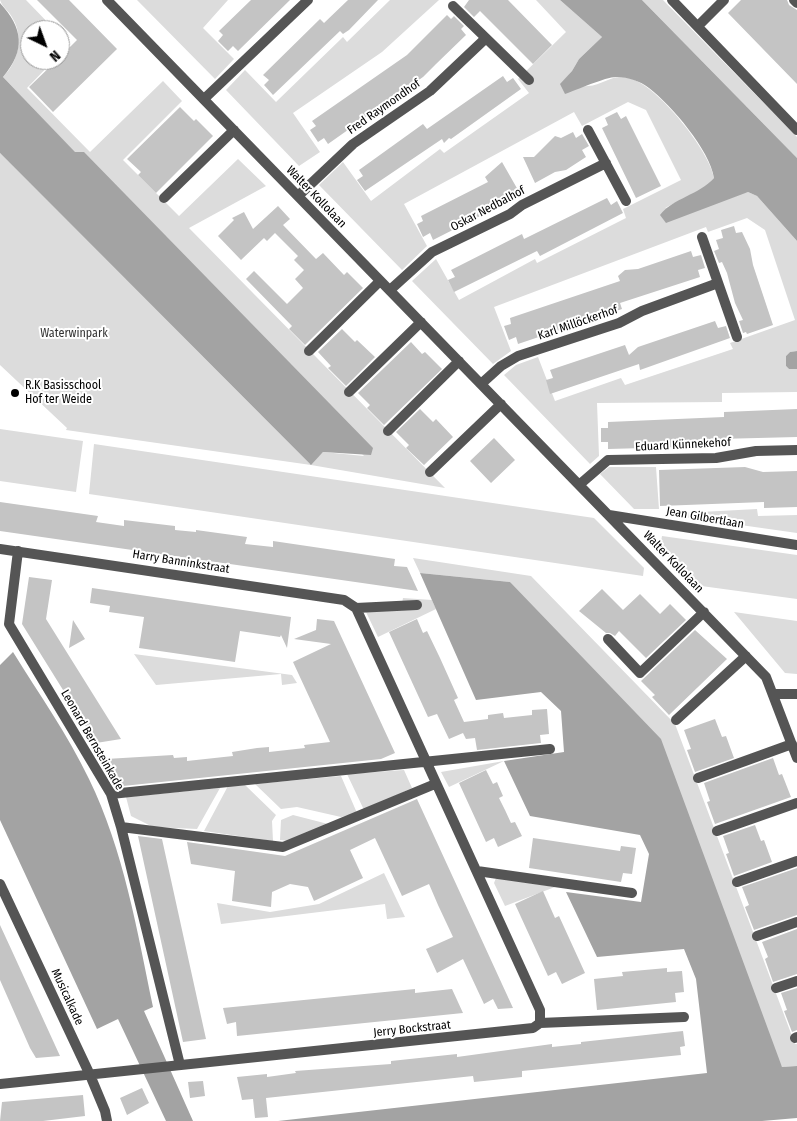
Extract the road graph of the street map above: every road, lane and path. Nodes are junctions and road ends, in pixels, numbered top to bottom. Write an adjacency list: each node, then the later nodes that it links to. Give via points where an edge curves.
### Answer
1 (107, 0): 11 (street, Walter Kollolaan)
2 (308, 0): 11 (street)
3 (672, 0): 8 (street)
4 (724, 0): 8 (street)
5 (794, 0): 6 (street)
6 (797, 3)
7 (453, 6): 9 (street)
8 (698, 26): 14 (street)
9 (485, 39): 10 (street); 16 (street, Fred Raymondhof, via 430,91 353,144)
10 (529, 80)
11 (204, 99): 12 (street, Walter Kollolaan)
12 (234, 130): 16 (street, Walter Kollolaan); 17 (street)
13 (588, 130): 15 (street)
14 (797, 130)
15 (606, 163): 18 (street); 22 (street, Oskar Nedbalhof, via 432,252)
16 (298, 196): 20 (street, Walter Kollolaan)
17 (164, 198)
18 (626, 201)
19 (702, 237): 21 (street)
20 (380, 280): 22 (street, Walter Kollolaan); 25 (street)
21 (718, 284): 24 (street); 27 (street, Karl Millöckerhof, via 642,311 619,323 518,356)
22 (390, 290): 23 (street, Walter Kollolaan)
23 (421, 322): 26 (street, Walter Kollolaan); 28 (street)
24 (737, 337)
25 (309, 351)
26 (459, 361): 27 (street, Walter Kollolaan); 30 (street)
27 (481, 384): 29 (street, Walter Kollolaan)
28 (350, 392)
29 (501, 404): 32 (street); 33 (street, Walter Kollolaan)
30 (388, 431)
31 (797, 450): 33 (street, Eduard Künnekehof, via 756,451 716,458 608,460)
32 (430, 472)
33 (579, 485): 34 (street, Walter Kollolaan)
34 (609, 514): 35 (street, Jean Gilbertlaan); 40 (street, Walter Kollolaan)
35 (797, 545)
36 (0, 549): 37 (street, Harry Banninkstraat)
37 (18, 551): 39 (street, Harry Banninkstraat, via 344,600); 52 (street, Leonard Bernsteinkade, via 9,624)
38 (417, 605): 39 (street, Harry Banninkstraat)
39 (356, 608): 49 (street)
40 (704, 612): 41 (street, via 640,673); 42 (street, Walter Kollolaan)
41 (608, 639)
42 (746, 656): 43 (street, Walter Kollolaan, via 766,677); 45 (street)
43 (774, 694): 44 (street); 46 (street, Walter Kollolaan)
44 (797, 694)
45 (676, 720)
46 (792, 744): 48 (street, Walter Kollolaan); 50 (street)
47 (550, 749): 49 (street)
48 (797, 758)
49 (425, 762): 51 (street); 52 (street)
50 (698, 778)
51 (436, 784): 54 (street, via 283,847); 57 (street)
52 (111, 794): 54 (street, Leonard Bernsteinkade)
53 (797, 803): 55 (street)
54 (121, 827): 67 (street, Leonard Bernsteinkade)
55 (717, 831)
56 (797, 861): 58 (street)
57 (477, 871): 60 (street); 66 (street, via 540,1010)
58 (737, 882)
59 (0, 884): 68 (street, Musicalkade)
60 (632, 893)
61 (797, 922): 62 (street)
62 (757, 936)
63 (797, 981): 64 (street)
64 (776, 988)
65 (684, 1017): 66 (street, Jerry Bockstraat)
66 (540, 1022): 67 (street, Jerry Bockstraat, via 533,1028)
67 (175, 1065): 68 (street, Jerry Bockstraat)
68 (90, 1075): 69 (street, Jerry Bockstraat); 70 (street, Musicalkade)
69 (0, 1084)
70 (107, 1121)

